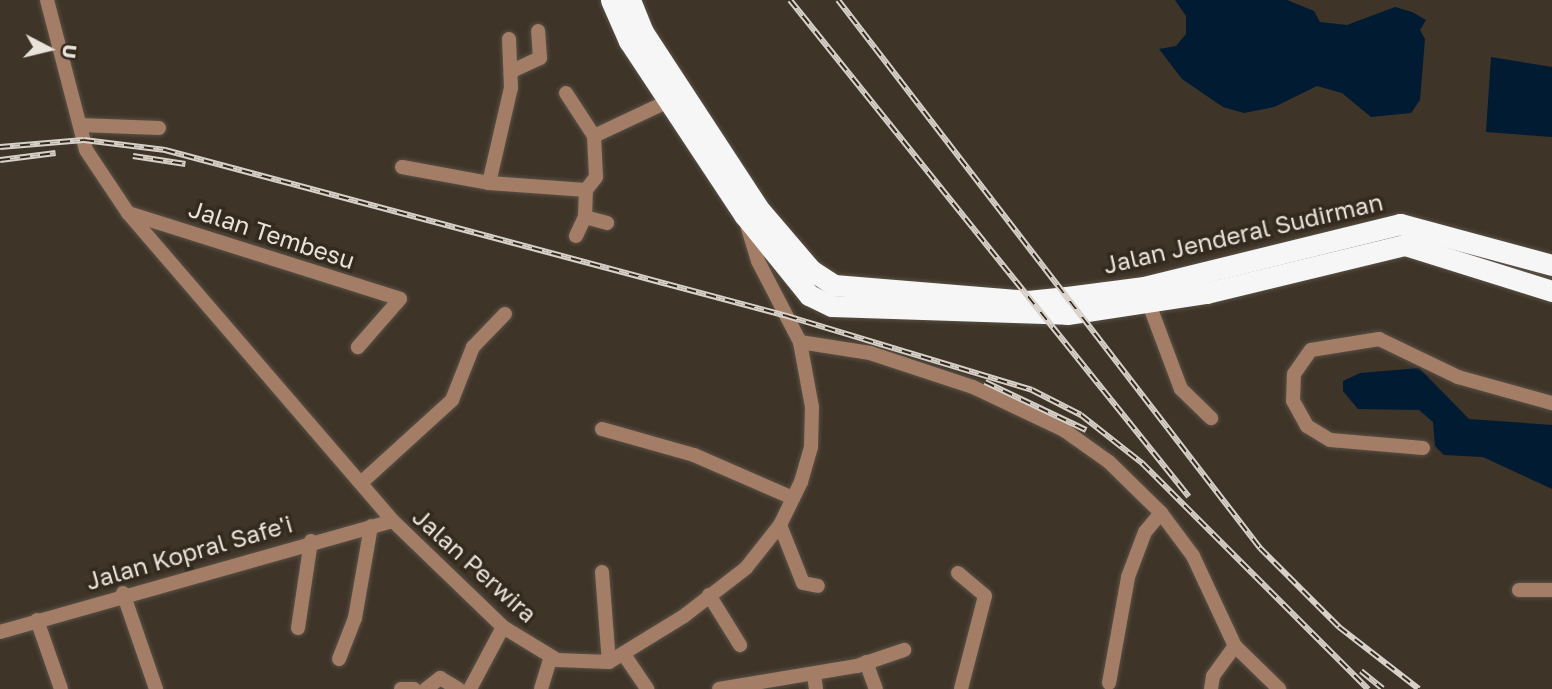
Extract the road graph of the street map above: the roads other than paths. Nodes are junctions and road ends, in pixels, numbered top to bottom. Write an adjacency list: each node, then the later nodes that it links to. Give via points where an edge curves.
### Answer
1 (47, 0): 9 (street, Jalan Perwira)
2 (611, 0): 8 (highway, Jalan Jenderal Sudirman, via 629,41)
3 (630, 0): 15 (highway, Jalan Jenderal Sudirman, via 643,32)
4 (538, 31): 6 (street, via 538,61)
5 (509, 39): 6 (street)
6 (512, 71): 13 (street)
7 (566, 93): 11 (street)
8 (671, 100): 11 (street); 15 (highway, Jalan Jenderal Sudirman)
9 (80, 125): 10 (street); 16 (street, Jalan Perwira, via 86,150)
10 (159, 128)
11 (594, 136): 14 (street, via 596,177)
12 (402, 167): 13 (street)
13 (489, 183): 14 (street)
14 (586, 190): 17 (street)
15 (751, 212): 22 (highway, Jalan Jenderal Sudirman, via 809,295 832,306 1024,316); 24 (street, Jalan Perwira, via 758,261)
16 (128, 213): 25 (street, Jalan Tembesu, via 400,299); 30 (street, Jalan Perwira, via 187,287)
17 (585, 217): 18 (street); 19 (street)
18 (607, 223)
19 (576, 236)
20 (1552, 265): 22 (highway, Jalan Jenderal Sudirman, via 1393,225)
21 (1552, 291): 22 (highway, Jalan Jenderal Sudirman, via 1405,245)
22 (1146, 295): 27 (street, via 1181,388)
23 (505, 314): 30 (street, via 473,346 452,400)
24 (800, 342): 31 (street, Jalan Perwira, via 813,407 811,447); 32 (street, via 870,353 1028,410 1109,462)
25 (358, 347)
26 (1552, 403): 29 (street, via 1458,377 1379,340 1311,351 1294,374 1293,401 1307,426 1330,440)
27 (1212, 418)
28 (602, 429): 31 (street, via 694,455)
29 (1423, 448)
30 (362, 482): 33 (street, Jalan Perwira)
31 (793, 498): 34 (street, Jalan Perwira)
32 (1161, 513): 49 (street, via 1193,556); 57 (street, via 1145,531 1128,577)
33 (393, 521): 35 (street, Jalan Kopral Safe'i); 45 (street, Jalan Perwira)
34 (780, 525): 39 (street, via 803,583); 43 (street, Jalan Perwira, via 746,568)
35 (371, 526): 36 (street, Jalan Kopral Safe'i); 53 (street, via 355,618)
36 (311, 541): 42 (street, Jalan Kopral Safe'i); 46 (street)
37 (602, 572): 54 (street)
38 (958, 573): 70 (street, via 985,596)
39 (818, 586)
40 (1519, 590): 41 (street)
41 (1552, 590)
42 (123, 593): 44 (street, Jalan Kopral Safe'i); 60 (street)
43 (709, 595): 48 (street); 51 (street, Jalan Perwira)
44 (37, 620): 47 (street, Jalan Kopral Safe'i); 59 (street)
45 (503, 627): 52 (street, Jalan Perwira); 65 (street)
46 (298, 628)
47 (0, 632)
48 (740, 645)
49 (1236, 646): 71 (street, via 1213,676); 72 (street)
50 (904, 650): 55 (street)
51 (625, 656): 54 (street, Jalan Perwira); 67 (street)
52 (551, 657): 54 (street, Jalan Perwira, via 575,665); 66 (street)
53 (339, 659)
54 (609, 662)
55 (866, 662): 56 (street); 69 (street)
56 (815, 682): 58 (street)
57 (1109, 683)
58 (751, 687): 68 (street)
59 (61, 689)
60 (156, 689)
61 (401, 689): 62 (street)
62 (414, 689)
63 (426, 689): 64 (street, via 440,678)
64 (458, 689)
65 (470, 689)
66 (541, 689)
67 (647, 689)
68 (719, 689)
69 (876, 689)
70 (961, 689)
71 (1211, 689)
72 (1279, 689)

